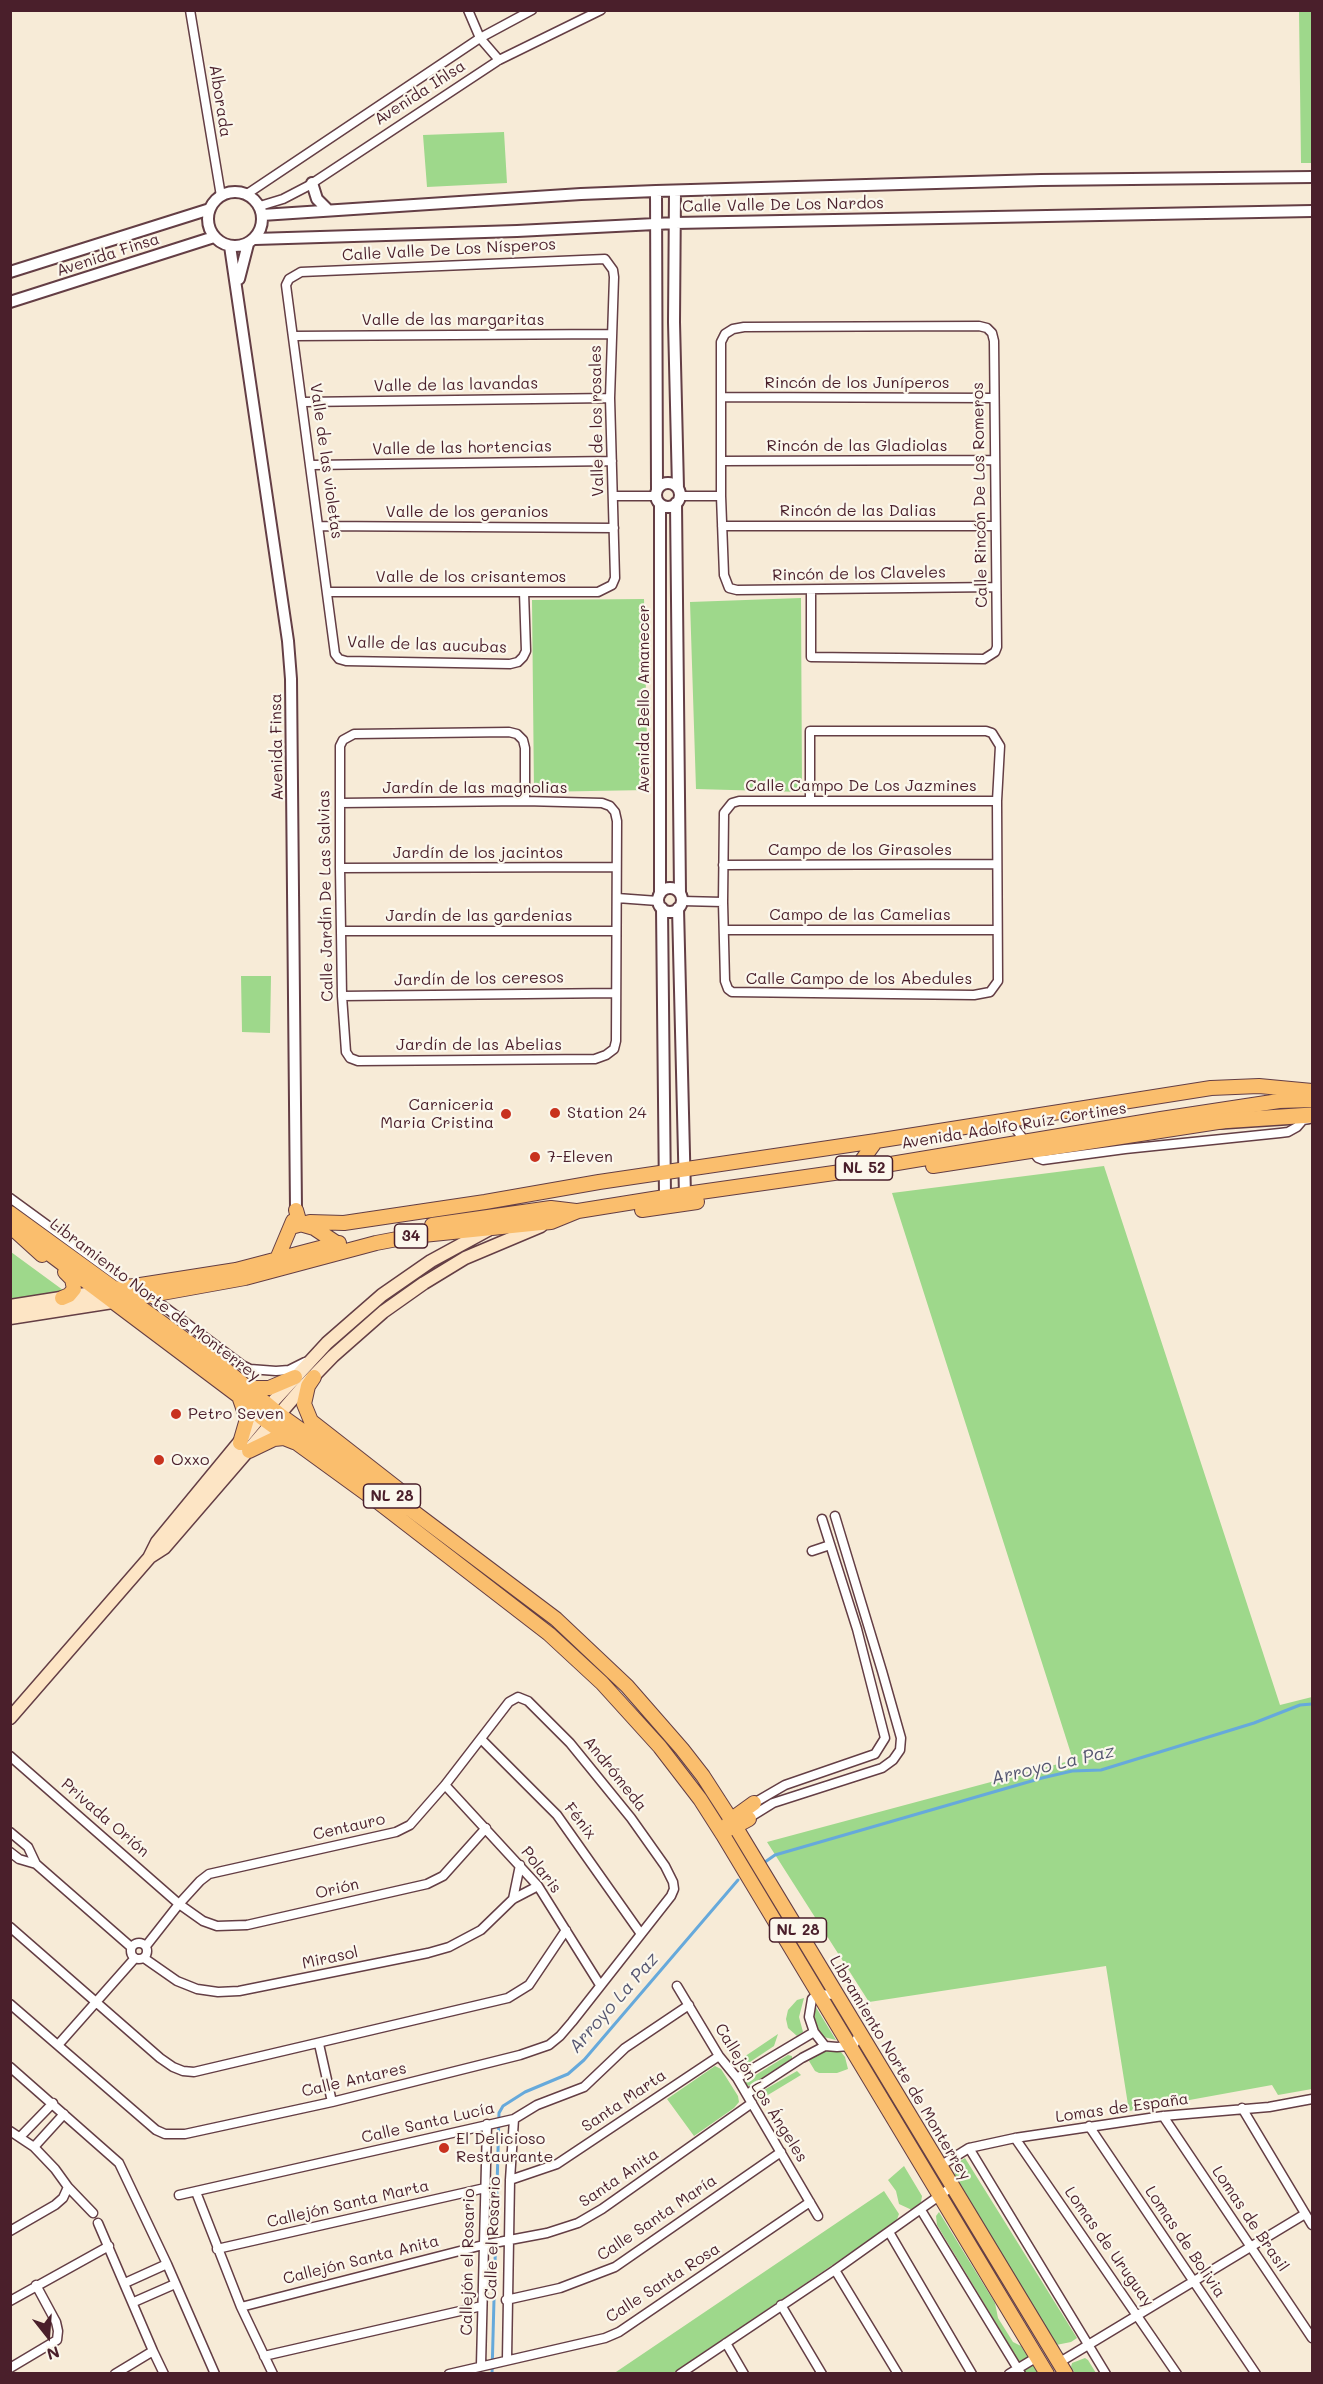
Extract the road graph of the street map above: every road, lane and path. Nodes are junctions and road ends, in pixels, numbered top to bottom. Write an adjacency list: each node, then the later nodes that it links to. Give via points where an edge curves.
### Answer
1 (190, 10): 12 (street, Alborada)
2 (468, 10): 5 (street)
3 (532, 10): 5 (street, Avenida Ihlsa)
4 (601, 10): 6 (street, Avenida Ihlsa)
5 (480, 38): 6 (street); 11 (street, Avenida Ihlsa)
6 (499, 60): 8 (street, Avenida Ihlsa)
7 (1312, 177): 10 (street, Calle Valle De Los Nardos)
8 (312, 183): 14 (street, Avenida Ihlsa); 15 (street, via 317,200)
9 (656, 191): 10 (street, Calle Valle De Los Nardos); 15 (street, Calle Valle De Los Nardos); 18 (street, Avenida Bello Amanecer)
10 (675, 191): 17 (street, Avenida Bello Amanecer)
11 (247, 194): 12 (street); 14 (street)
12 (221, 196): 13 (street)
13 (210, 209): 19 (street, via 209,228); 23 (street, Avenida Finsa)
14 (261, 210): 15 (street, Calle Valle De Los Nardos); 20 (street, via 260,232)
15 (328, 210)
16 (1312, 211): 17 (street, Calle Valle De Los Nardos)
17 (675, 223): 18 (street, Calle Valle De Los Nardos); 26 (street, Avenida Bello Amanecer)
18 (656, 224): 20 (street, Calle Valle De Los Nardos); 27 (street, Avenida Bello Amanecer)
19 (214, 237): 21 (street); 28 (street, Avenida Finsa)
20 (251, 241): 21 (street); 25 (street, Avenida Finsa, via 240,266)
21 (230, 246): 25 (street, Avenida Finsa)
22 (605, 259): 24 (street, Calle Valle De Los Nísperos); 31 (street, Valle de los rosales, via 614,278)
23 (10, 272)
24 (294, 274): 32 (street, Valle de las violetas, via 286,285)
25 (237, 288): 100 (street, Avenida Finsa, via 291,679)
26 (674, 297): 27 (street); 29 (street, Avenida Bello Amanecer)
27 (655, 298): 30 (street, Avenida Bello Amanecer)
28 (10, 302)
29 (674, 322): 30 (street); 43 (street, Avenida Bello Amanecer)
30 (655, 323): 42 (street, Avenida Bello Amanecer)
31 (611, 334): 32 (street, Valle de las margaritas); 34 (street, Valle de los rosales)
32 (294, 336): 36 (street, Valle de las violetas)
33 (721, 397): 35 (street, Rincón de los Juníperos); 35 (street, Calle Rincón De Los Romeros, via 721,342 734,329 979,326 992,333 994,341); 39 (street)
34 (610, 398): 36 (street, Valle de las lavandas); 38 (street, Valle de los rosales)
35 (994, 398): 37 (street, Calle Rincón De Los Romeros)
36 (303, 402): 40 (street, Valle de las violetas)
37 (994, 460): 39 (street, Rincón de las Gladiolas); 47 (street, Calle Rincón De Los Romeros)
38 (612, 461): 40 (street, Valle de las hortencias); 41 (street, Valle de los rosales)
39 (721, 461): 44 (street)
40 (312, 465): 45 (street, Valle de las violetas)
41 (614, 496): 42 (street); 48 (street, Valle de los rosales)
42 (658, 496): 43 (street, via 668,507); 43 (street, via 665,483 675,485); 55 (street, Avenida Bello Amanecer)
43 (678, 496): 44 (street); 56 (street, Avenida Bello Amanecer)
44 (721, 496): 46 (street)
45 (320, 526): 48 (street, Valle de los geranios); 52 (street, Valle de las violetas)
46 (722, 526): 47 (street, Rincón de las Dalias); 51 (street, Rincón de los Claveles, via 725,582 729,588)
47 (994, 526): 50 (street, Calle Rincón De Los Romeros)
48 (614, 528): 49 (street, Valle de los rosales)
49 (612, 585): 53 (street, Valle de los crisantemos, via 598,592)
50 (996, 587): 51 (street, Rincón de los Claveles); 51 (street, Calle Rincón De Los Romeros, via 997,647 984,659 811,657)
51 (811, 590)
52 (328, 592): 53 (street, Valle de los crisantemos); 54 (street, Valle de las violetas)
53 (524, 592): 54 (street, Valle de las aucubas, via 526,651 518,662 346,661)
54 (335, 654)
55 (659, 683): 56 (street, via 668,680); 58 (street, Avenida Bello Amanecer)
56 (678, 684): 57 (street, Avenida Bello Amanecer)
57 (678, 706): 58 (street, via 668,710); 69 (street, Avenida Bello Amanecer)
58 (659, 707): 68 (street, Avenida Bello Amanecer)
59 (810, 800): 61 (street, Calle Campo De Los Jazmines); 61 (street, via 810,731 986,731 992,733 1000,746); 64 (street, Calle Campo De Los Jazmines, via 739,801 727,807)
60 (525, 801): 62 (street, Jardín de las magnolias); 62 (street, Calle Jardín De Las Salvias, via 525,748 523,740 509,732 354,734 340,746); 65 (street, Jardín de las magnolias, via 610,806 617,821)
61 (997, 801): 63 (street)
62 (340, 803): 66 (street, Calle Jardín De Las Salvias)
63 (997, 864): 64 (street, Campo de los Girasoles); 72 (street)
64 (723, 865): 70 (street)
65 (616, 867): 66 (street, Jardín de los jacintos); 67 (street)
66 (340, 868): 73 (street, Calle Jardín De Las Salvias)
67 (617, 898): 68 (street); 74 (street)
68 (660, 901): 69 (street, via 670,912); 69 (street, via 667,888 677,890); 77 (street, Avenida Bello Amanecer)
69 (680, 901): 70 (street); 78 (street, Avenida Bello Amanecer)
70 (723, 902): 71 (street)
71 (724, 930): 72 (street, Campo de las Camelias); 72 (street, Calle Campo de los Abedules, via 725,981 728,989 737,993 963,995 990,992 998,981)
72 (997, 930)
73 (341, 931): 74 (street, Jardín de las gardenias); 76 (street, Calle Jardín De Las Salvias)
74 (616, 932): 75 (street)
75 (616, 993): 76 (street, Jardín de los ceresos); 79 (street, Jardín de las Abelias, via 616,1041 606,1056 358,1060)
76 (342, 996): 79 (street, Calle Jardín De Las Salvias)
77 (664, 1041): 78 (street); 81 (street, Avenida Bello Amanecer)
78 (682, 1042): 80 (street, Avenida Bello Amanecer)
79 (346, 1052)
80 (682, 1070): 81 (street); 91 (street, Avenida Bello Amanecer)
81 (664, 1071): 93 (street, Avenida Bello Amanecer)
82 (1312, 1091): 84 (main road, via 1227,1087)
83 (1312, 1100): 90 (main road, Avenida Adolfo Ruíz Cortines / NL 52, via 1279,1101)
84 (1102, 1104): 87 (main road); 90 (main road, via 1033,1120 1024,1133)
85 (1312, 1110): 88 (main road)
86 (1312, 1117): 88 (highway); 90 (street, via 1288,1132 1053,1160 1043,1160)
87 (1008, 1119): 89 (main road); 90 (street)
88 (1220, 1121): 90 (main road, via 1063,1147)
89 (876, 1141): 91 (main road); 92 (main road)
90 (1029, 1145): 92 (main road, Avenida Adolfo Ruíz Cortines / NL 52); 96 (main road)
91 (683, 1169): 93 (main road); 96 (street, Avenida Bello Amanecer)
92 (855, 1170): 96 (main road, Avenida Adolfo Ruíz Cortines / NL 52)
93 (665, 1172): 95 (main road); 96 (street, Avenida Bello Amanecer)
94 (10, 1198): 108 (street)
95 (485, 1202): 100 (main road, via 344,1223); 101 (main road)
96 (673, 1202): 98 (main road, Avenida Adolfo Ruíz Cortines / NL 52); 102 (main road)
97 (524, 1211): 98 (main road, Avenida Adolfo Ruíz Cortines / NL 52); 101 (main road, Avenida Adolfo Ruíz Cortines / 34); 104 (main road, NL 52)
98 (578, 1211): 102 (main road, Avenida Adolfo Ruíz Cortines / NL 52)
99 (10, 1213): 109 (main road, Libramiento Norte de Monterrey)
100 (296, 1220): 105 (main road); 106 (main road)
101 (456, 1222): 105 (main road, Avenida Adolfo Ruíz Cortines / 34)
102 (551, 1222): 104 (main road, Avenida Adolfo Ruíz Cortines / 34); 115 (main road, NL 52, via 465,1258 423,1283 383,1312)
103 (10, 1225): 107 (main road); 111 (main road, via 70,1276 74,1289)
104 (491, 1228): 110 (main road, Avenida Adolfo Ruíz Cortines / 34, via 376,1243 244,1278); 114 (main road, NL 52, via 431,1261 382,1295)
105 (338, 1244): 106 (main road, Avenida Adolfo Ruíz Cortines / 34)
106 (277, 1259): 108 (main road, Avenida Adolfo Ruíz Cortines / 34)
107 (98, 1292): 109 (main road); 111 (main road)
108 (131, 1293): 109 (main road, Avenida Adolfo Ruíz Cortines / 34); 110 (main road, Avenida Adolfo Ruíz Cortines / 34); 117 (main road, Libramiento Norte de Monterrey / NL 28, via 220,1365)
109 (114, 1296): 113 (main road); 117 (main road)
110 (147, 1296): 114 (street, via 250,1369 289,1370)
111 (62, 1298): 112 (main road)
112 (10, 1306)
113 (10, 1318)
114 (313, 1357): 116 (main road, NL 52)
115 (314, 1377): 116 (main road, NL 52); 123 (main road, via 304,1404 310,1421 390,1481)
116 (299, 1383): 117 (main road); 118 (main road, NL 52); 119 (main road, via 295,1416)
117 (243, 1392): 118 (main road, Libramiento Norte de Monterrey / NL 28); 120 (main road, via 247,1419)
118 (270, 1416): 119 (main road, Libramiento Norte de Monterrey / NL 28); 120 (main road, NL 52)
119 (302, 1437): 120 (main road); 123 (main road, Libramiento Norte de Monterrey / NL 28); 130 (main road, via 549,1634 602,1683)
120 (244, 1447): 127 (main road, NL 52, via 157,1542 149,1558)
121 (835, 1516): 133 (street, via 899,1730 900,1750 882,1768)
122 (822, 1519): 124 (street)
123 (444, 1534): 132 (main road, Libramiento Norte de Monterrey / NL 28, via 556,1619 627,1686 682,1749)
124 (830, 1545): 125 (street); 133 (street, via 885,1738 870,1757 785,1785)
125 (812, 1551)
126 (513, 1698): 128 (street, Centauro); 143 (street, Andrómeda, via 528,1701 570,1743 631,1818 670,1874)
127 (10, 1718)
128 (481, 1739): 131 (street, Centauro); 148 (street, Fénix, via 557,1815)
129 (10, 1756): 145 (street, Privada Orión)
130 (687, 1781): 134 (main road, via 699,1786 723,1822); 141 (main road)
131 (445, 1785): 135 (street, Polaris); 145 (street, Centauro, via 404,1829 214,1872 204,1877)
132 (717, 1798): 133 (main road); 134 (main road, Libramiento Norte de Monterrey / NL 28)
133 (752, 1813): 134 (main road); 137 (main road, via 744,1831)
134 (733, 1824): 137 (main road, Libramiento Norte de Monterrey / NL 28); 141 (main road, via 731,1834 742,1852)
135 (486, 1828): 140 (street, Polaris); 145 (street, Orión, via 443,1876 427,1884 231,1928 203,1921)
136 (10, 1832): 139 (street, via 28,1847)
137 (746, 1844): 155 (main road, Libramiento Norte de Monterrey / NL 28)
138 (10, 1852): 139 (street)
139 (36, 1864): 150 (street)
140 (519, 1865): 142 (street, Polaris); 144 (street)
141 (744, 1869): 154 (main road)
142 (538, 1886): 144 (street, Mirasol); 147 (street, Polaris)
143 (674, 1889): 148 (street, Calle Antares)
144 (513, 1899): 151 (street, Mirasol, via 481,1930 449,1947 239,1991 197,1989)
145 (179, 1904): 149 (street, Centauro)
146 (10, 1927): 156 (street)
147 (566, 1930): 152 (street, Polaris); 161 (street, via 529,1985 508,1998)
148 (641, 1934): 152 (street, Calle Antares)
149 (146, 1946): 150 (street, via 138,1942); 151 (street, via 146,1954)
150 (131, 1947): 151 (street, via 130,1951)
151 (139, 1958): 156 (street)
152 (600, 1985): 172 (street, Calle Antares, via 549,2045)
153 (677, 1986): 158 (street, Callejón Los Ángeles)
154 (818, 1994): 155 (street); 160 (street, via 808,2010); 165 (main road)
155 (837, 1995): 159 (main road, Libramiento Norte de Monterrey / NL 28)
156 (96, 2002): 161 (street, via 160,2058 183,2071 210,2069); 162 (street)
157 (10, 2004): 162 (street, Calle Antares)
158 (689, 2005): 166 (street, Callejón Los Ángeles); 178 (street, Calle Santa Lucía, via 625,2048 584,2087)
159 (856, 2027): 165 (street, via 858,2036); 187 (main road, Libramiento Norte de Monterrey / NL 28)
160 (814, 2032): 163 (street); 164 (street)
161 (319, 2044): 172 (street)
162 (58, 2045): 172 (street, Calle Antares, via 165,2134 186,2134)
163 (794, 2045): 167 (street); 169 (street)
164 (825, 2046): 165 (street); 167 (street)
165 (849, 2046): 193 (main road)
166 (719, 2056): 169 (street, Callejón Los Ángeles); 188 (street, Santa Marta, via 556,2164)
167 (802, 2058): 170 (street)
168 (10, 2067): 173 (street)
169 (737, 2078): 170 (street, Callejón Los Ángeles)
170 (747, 2094): 174 (street, Callejón Los Ángeles)
171 (1312, 2099): 175 (street, Lomas de España)
172 (332, 2102)
173 (53, 2103): 176 (street); 182 (street)
174 (752, 2103): 186 (street, Callejón Los Ángeles); 204 (street, Santa Anita, via 586,2219 547,2233)
175 (1242, 2108): 177 (street, Lomas de España); 198 (street)
176 (64, 2114): 184 (street); 209 (street, via 119,2163)
177 (1163, 2116): 180 (street, Lomas de España); 207 (street, Lomas de Brasil)
178 (512, 2119): 179 (street, Calle Santa Lucía); 188 (street, Calle el Rosario)
179 (489, 2124): 191 (street, Callejón el Rosario); 192 (street, Calle Santa Lucía)
180 (1089, 2126): 183 (street, Lomas de España); 211 (street, Lomas de Bolivia)
181 (10, 2131): 182 (street)
182 (20, 2137): 184 (street)
183 (1015, 2138): 185 (street, Lomas de España); 221 (street, Lomas de Uruguay)
184 (34, 2147): 190 (street)
185 (969, 2148): 187 (street, Lomas de España); 224 (street)
186 (781, 2152): 195 (street, Callejón Los Ángeles); 215 (street, Calle Santa María, via 615,2267 560,2288)
187 (940, 2166): 189 (main road, Libramiento Norte de Monterrey / NL 28)
188 (510, 2180): 204 (street, Calle el Rosario)
189 (953, 2186): 193 (street); 231 (main road, Libramiento Norte de Monterrey / NL 28)
190 (68, 2187): 197 (street); 202 (street, via 55,2205)
191 (485, 2188): 205 (street, Callejón el Rosario); 208 (street, Callejón Santa Marta)
192 (196, 2192): 194 (street, Calle Santa Lucía); 208 (street)
193 (941, 2194): 196 (street); 227 (main road)
194 (179, 2195)
195 (810, 2202): 199 (street, Callejón Los Ángeles); 228 (street, Calle Santa Rosa, via 619,2332)
196 (921, 2210): 203 (street); 232 (street)
197 (93, 2213)
198 (1305, 2214): 201 (street); 207 (street)
199 (818, 2216)
200 (98, 2223): 206 (street)
201 (1312, 2225)
202 (10, 2231)
203 (889, 2232): 210 (street); 242 (street)
204 (506, 2240): 205 (street, Santa Anita); 215 (street, Calle el Rosario)
205 (486, 2245): 219 (street, Callejón el Rosario); 220 (street, Callejón Santa Anita)
206 (109, 2246): 212 (street); 214 (street)
207 (1251, 2248): 211 (street); 222 (street, Lomas de Brasil)
208 (217, 2249): 220 (street)
209 (167, 2264): 212 (street); 213 (street)
210 (835, 2270): 218 (street); 241 (street)
211 (1194, 2282): 221 (street); 247 (street, Lomas de Bolivia)
212 (125, 2283): 217 (street)
213 (175, 2284): 217 (street); 235 (street)
214 (36, 2285): 216 (street); 230 (street, via 56,2322 58,2336 53,2344)
215 (506, 2300): 228 (street, Calle el Rosario)
216 (10, 2301)
217 (134, 2302): 225 (street)
218 (781, 2305): 223 (street); 240 (street)
219 (482, 2306): 226 (street); 229 (street, Callejón el Rosario)
220 (241, 2307): 226 (street)
221 (1138, 2315): 224 (street); 246 (street, Lomas de Uruguay)
222 (1312, 2338)
223 (726, 2343): 238 (street); 239 (street)
224 (1088, 2345): 231 (street); 245 (street)
225 (153, 2351): 233 (street); 234 (street)
226 (264, 2356): 236 (street)
227 (1037, 2356): 232 (street); 244 (main road)
228 (504, 2360): 229 (street, Calle Santa Rosa)
229 (484, 2364): 237 (street, Calle Santa Rosa)
230 (10, 2368)
231 (1063, 2368)
232 (1019, 2371): 243 (street)
233 (115, 2373)
234 (164, 2373)
235 (215, 2373)
236 (273, 2373)
237 (448, 2373)
238 (680, 2373)
239 (744, 2373)
240 (822, 2373)
241 (898, 2373)
242 (972, 2373)
243 (1009, 2373)
244 (1047, 2373)
245 (1106, 2373)
246 (1177, 2373)
247 (1256, 2373)

